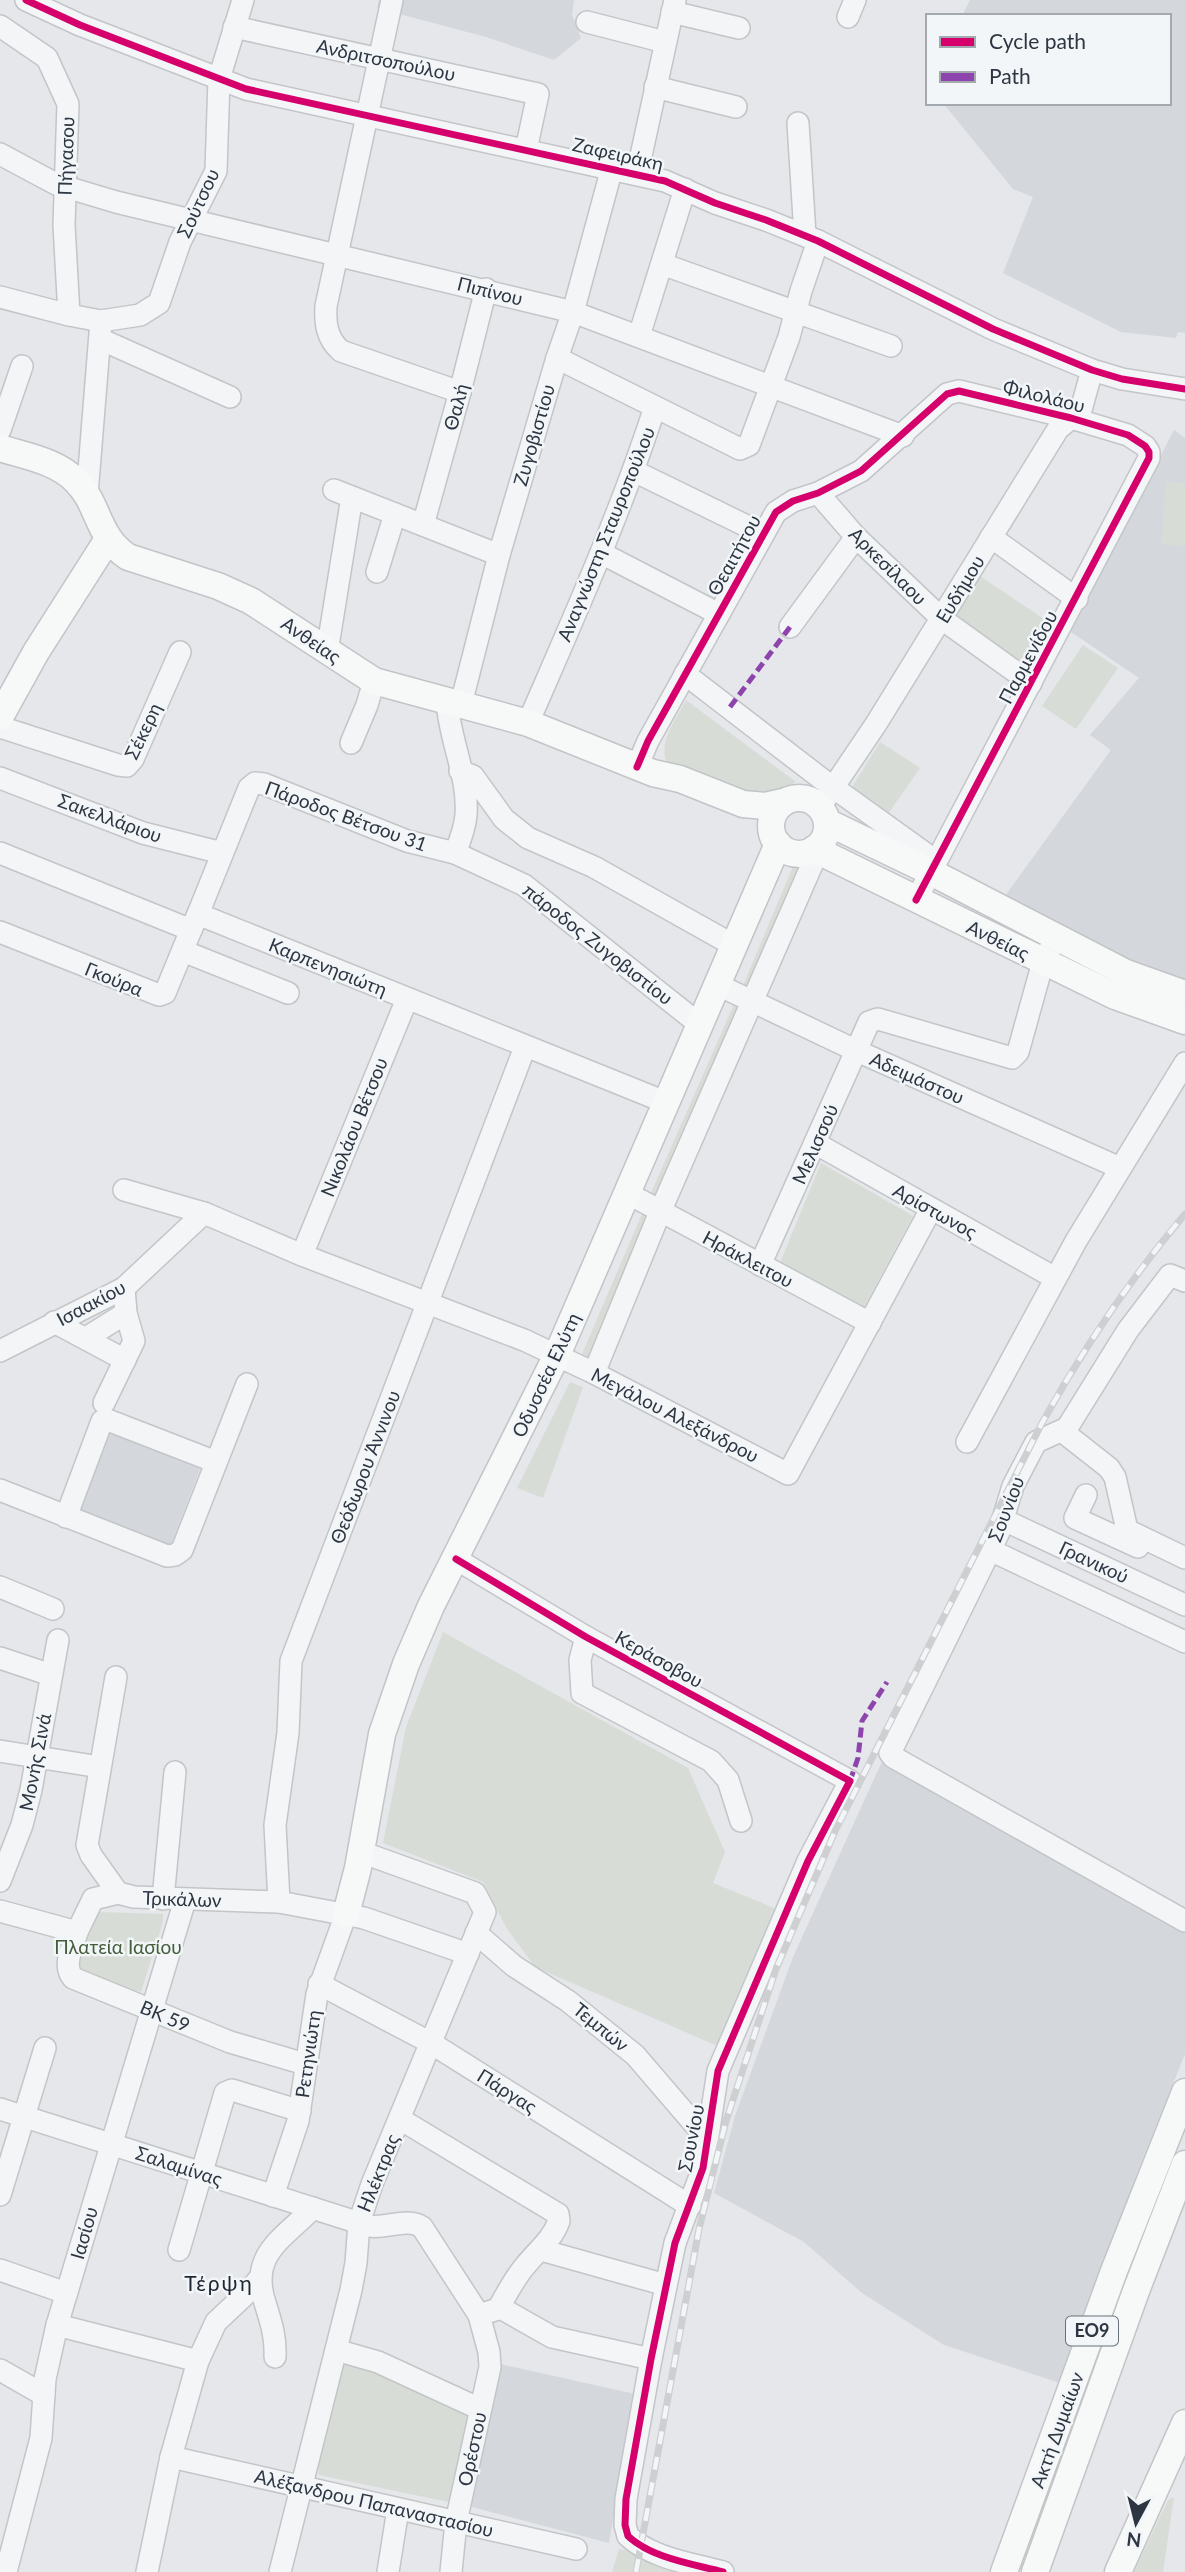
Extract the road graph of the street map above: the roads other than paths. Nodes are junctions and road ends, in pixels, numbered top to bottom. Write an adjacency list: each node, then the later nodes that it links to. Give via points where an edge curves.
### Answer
1 (26, 0): 11 (street, Ζαφειράκη)
2 (243, 0): 7 (street, Σούτσου)
3 (392, 0): 10 (street)
4 (674, 6): 8 (street); 9 (street)
5 (587, 22): 9 (street)
6 (0, 26): 20 (street, Πήγασου, via 47,58 65,93)
7 (234, 27): 10 (street, Ανδριτσοπούλου); 11 (street, Σούτσου)
8 (739, 28)
9 (665, 43): 12 (street)
10 (378, 59): 14 (street); 16 (street, Ανδριτσοπούλου, via 538,94)
11 (219, 79): 14 (street, Ζαφειράκη); 22 (street, Σούτσου, via 216,171)
12 (655, 87): 13 (street); 19 (street)
13 (736, 107)
14 (366, 116): 16 (street, Ζαφειράκη); 24 (street)
15 (798, 123): 23 (street)
16 (526, 150): 18 (street, Ζαφειράκη)
17 (0, 154): 20 (street, Πιπίνου)
18 (612, 168): 19 (street, Ζαφειράκη); 28 (street, Ζυγοβιστίου)
19 (637, 174): 21 (street, Ζαφειράκη)
20 (64, 187): 22 (street, Πιπίνου); 30 (street, Πήγασου)
21 (685, 189): 23 (street, Ζαφειράκη); 25 (street)
22 (190, 221): 24 (street, Πιπίνου); 31 (street, Σούτσου, via 159,303)
23 (811, 238): 29 (street, Αναγνώστη Σταυροπούλου); 36 (street, Ζαφειράκη, via 993,328)
24 (337, 256): 26 (street, Πιπίνου); 40 (street, via 326,316 333,344 347,354)
25 (662, 264): 29 (street); 32 (street)
26 (486, 289): 28 (street, Πιπίνου); 40 (street, Θαλή)
27 (0, 297): 30 (street)
28 (573, 312): 32 (street, Πιπίνου); 34 (street, Ζυγοβιστίου)
29 (795, 313): 33 (street); 37 (street, Αναγνώστη Σταυροπούλου)
30 (69, 315): 31 (street)
31 (101, 330): 41 (street); 50 (street)
32 (639, 336): 37 (street, Πιπίνου)
33 (891, 346)
34 (557, 358): 42 (street); 58 (street, Ζυγοβιστίου)
35 (22, 366): 44 (street)
36 (1092, 370): 38 (street, Ζαφειράκη); 43 (street, Ευδήμου, via 1081,410)
37 (772, 385): 42 (street, Αναγνώστη Σταυροπούλου, via 749,445 740,449); 46 (street, Πιπίνου)
38 (1185, 389)
39 (953, 391): 43 (street, Φιλολάου); 46 (street, Θεαιτήτου)
40 (460, 393): 52 (street, Θαλή)
41 (230, 397)
42 (655, 407): 48 (street, Αναγνώστη Σταυροπούλου)
43 (1071, 418): 45 (street, Φιλολάου); 55 (street, Ευδήμου, via 1058,429)
44 (0, 430)
45 (1128, 435): 60 (street, Παρμενίδου, via 1145,446 1149,458)
46 (903, 436): 49 (street, Θεαιτήτου, via 861,471)
47 (0, 448): 50 (main road, Ανθείας, via 54,466)
48 (634, 471): 53 (street); 57 (street, Αναγνώστη Σταυροπούλου)
49 (818, 493): 53 (street, Θεαιτήτου, via 784,505); 54 (street, Αρκεσίλαου)
50 (87, 495): 56 (main road, Ανθείας)
51 (395, 514): 52 (street); 59 (street); 65 (street, via 343,494)
52 (423, 525): 58 (street)
53 (763, 534): 61 (street, Θεαιτήτου)
54 (856, 537): 62 (street, Αρκεσίλαου); 63 (street)
55 (991, 537): 60 (street); 62 (street, Ευδήμου)
56 (108, 539): 65 (main road, Ανθείας, via 128,557 251,601); 70 (main road)
57 (601, 553): 61 (street); 71 (street, Αναγνώστη Σταυροπούλου)
58 (499, 555): 69 (street, Ζυγοβιστίου)
59 (377, 572)
60 (1077, 599): 68 (street, Παρμενίδου)
61 (719, 614): 66 (street, Θεαιτήτου)
62 (942, 619): 68 (street, Αρκεσίλαου); 79 (street, Ευδήμου)
63 (790, 627)
64 (180, 652): 72 (street, Σέκερη, via 127,766)
65 (327, 652): 67 (main road, Ανθείας)
66 (685, 674): 74 (street, Θεαιτήτου); 79 (street, Ανθείας)
67 (374, 681): 69 (main road, Ανθείας); 73 (street)
68 (1031, 683): 85 (street, Παρμενίδου)
69 (454, 702): 71 (main road, Ανθείας); 75 (street, via 449,725)
70 (0, 717)
71 (528, 723): 74 (main road, Ανθείας)
72 (0, 727)
73 (351, 743)
74 (637, 767): 76 (main road, Ανθείας)
75 (460, 771): 84 (street, via 466,817); 90 (street, via 473,776 504,819 528,838 594,867)
76 (662, 777): 78 (main road, Ανθείας, via 680,779 743,804); 80 (main road, Ανθείας)
77 (0, 778): 83 (street, Σακελλάριου, via 143,833)
78 (783, 802): 79 (main road, via 800,797); 80 (main road, via 772,817 771,833)
79 (827, 806): 81 (main road, via 823,840); 85 (main road, Ανθείας); 85 (street, Ανθείας, via 926,854)
80 (776, 842): 81 (main road, via 793,853); 90 (main road, Οδυσσέα Ελύτη)
81 (816, 850): 86 (main road, Ανθείας); 97 (street)
82 (0, 853): 87 (street, Καρπενησιώτη)
83 (222, 853): 84 (street, Πάροδος Βέτσου 31, via 255,783 407,841); 87 (street, Πάροδος Βέτσου 31)
84 (455, 853): 99 (street, πάροδος Ζυγοβιστίου, via 524,885)
85 (931, 872): 86 (street, Παρμενίδου); 89 (main road, Ανθείας)
86 (916, 900): 92 (main road, Ανθείας)
87 (195, 922): 91 (street, Γκούρα); 96 (street, Καρπενησιώτη)
88 (0, 932): 91 (street, Γκούρα, via 153,995 165,993)
89 (1056, 939): 92 (street); 95 (main road, Ανθείας)
90 (733, 945): 93 (main road, Οδυσσέα Ελύτη)
91 (183, 951): 94 (street)
92 (1043, 962): 98 (main road, Ανθείας, via 1115,996); 101 (street, Μελισσού, via 1018,1052 1012,1058 878,1019 869,1022)
93 (716, 984): 97 (street, Αδειμάστου); 99 (main road, Οδυσσέα Ελύτη)
94 (288, 993)
95 (1185, 995)
96 (407, 999): 100 (street, Καρπενησιώτη); 111 (street, Νικολάου Βέτσου)
97 (753, 1002): 101 (street, Αδειμάστου); 109 (street)
98 (1185, 1021)
99 (699, 1024): 103 (main road, Οδυσσέα Ελύτη)
100 (525, 1047): 103 (street, Καρπενησιώτη); 116 (street, Θεόδωρου Άννινου)
101 (857, 1051): 104 (street, Μελισσού); 105 (street, Αδειμάστου)
102 (1185, 1063): 105 (street)
103 (665, 1102): 107 (main road, Οδυσσέα Ελύτη)
104 (815, 1143): 108 (street, Αρίστωνος); 112 (street, Μελισσού)
105 (1120, 1168): 113 (street)
106 (124, 1190): 110 (street, Μεγάλου Αλεξάνδρου)
107 (627, 1194): 109 (street, Ηράκλειτου); 122 (main road, Οδυσσέα Ελύτη)
108 (931, 1209): 113 (street, Αρίστωνος); 119 (street, Μεγάλου Αλεξάνδρου)
109 (660, 1212): 112 (street, Ηράκλειτου); 124 (street)
110 (204, 1213): 111 (street, Μεγάλου Αλεξάνδρου); 115 (street, Ισαακίου)
111 (302, 1255): 116 (street, Μεγάλου Αλεξάνδρου)
112 (760, 1265): 119 (street, Ηράκλειτου)
113 (1055, 1278): 128 (street)
114 (1185, 1281): 127 (street, Σουνίου, via 1170,1275 1128,1330)
115 (124, 1288): 117 (street); 118 (street, Ισαακίου)
116 (426, 1304): 122 (street, Μεγάλου Αλεξάνδρου); 160 (street, Θεόδωρου Άννινου, via 291,1661 288,1732 275,1825)
117 (126, 1313): 120 (street); 123 (street, via 135,1341)
118 (54, 1322): 120 (street); 121 (street, Ισαακίου)
119 (870, 1323): 124 (street, Μεγάλου Αλεξάνδρου, via 788,1474)
120 (86, 1338): 123 (street)
121 (0, 1352)
122 (557, 1355): 124 (street, Μεγάλου Αλεξάνδρου); 137 (main road, Οδυσσέα Ελύτη)
123 (125, 1360): 126 (street)
124 (594, 1373)
125 (247, 1384): 129 (street)
126 (104, 1404)
127 (1064, 1430): 133 (street, Σουνίου, via 1036,1442 1013,1486); 134 (street, via 1115,1477 1124,1523)
128 (967, 1442)
129 (216, 1462): 132 (street, via 182,1550 175,1555 167,1556); 132 (street, via 105,1419)
130 (0, 1490): 132 (street)
131 (1086, 1495): 134 (street, via 1075,1518)
132 (66, 1517)
133 (1004, 1520): 135 (street, Σουνίου); 138 (street, Γρανικού)
134 (1137, 1541): 136 (street); 138 (street)
135 (990, 1550): 141 (street); 163 (street, Σουνίου, via 890,1753)
136 (1185, 1558)
137 (456, 1559): 143 (street, Κεράσοβου); 155 (main road, Οδυσσέα Ελύτη, via 422,1626 390,1710)
138 (1124, 1576): 140 (street, Γρανικού); 141 (street)
139 (0, 1587): 142 (street)
140 (1185, 1605)
141 (1109, 1607): 145 (street)
142 (54, 1609)
143 (586, 1637): 153 (street, Κεράσοβου); 154 (street, via 580,1660 582,1693 711,1761 728,1780)
144 (58, 1640): 147 (street, Μονής Σινά)
145 (1185, 1641)
146 (0, 1658): 147 (street)
147 (51, 1675): 150 (street, Μονής Σινά)
148 (116, 1677): 151 (street, Τρικάλων)
149 (0, 1751): 150 (street)
150 (38, 1758): 151 (street); 156 (street, Μονής Σινά, via 22,1825)
151 (100, 1767): 157 (street, Τρικάλων, via 88,1844)
152 (175, 1772): 158 (street)
153 (850, 1782): 177 (street, Σουνίου, via 808,1861 720,2067)
154 (741, 1821)
155 (361, 1852): 162 (main road, Οδυσσέα Ελύτη); 165 (street, Ηλέκτρας, via 475,1893 485,1912)
156 (0, 1881)
157 (118, 1893): 158 (street, Τρικάλων); 164 (street, via 92,1900)
158 (163, 1899): 159 (street, Τρικάλων)
159 (185, 1900): 160 (street, Τρικάλων); 168 (street, Ιασίου)
160 (279, 1902): 162 (street, Τρικάλων)
161 (0, 1911): 164 (street)
162 (346, 1914): 166 (street, Τρικάλων); 167 (street, Ρετηνιώτη)
163 (1185, 1921)
164 (77, 1932): 168 (street, BK 59, via 68,1962 70,1976)
165 (476, 1933): 166 (street, Ηλέκτρας); 177 (street, Τεμπών, via 635,2055)
166 (468, 1954): 169 (street, Ηλέκτρας)
167 (320, 1984): 169 (street, Πάργας); 171 (street, Ρετηνιώτη)
168 (151, 2009): 171 (street, BK 59, via 230,2042); 178 (street, Ιασίου)
169 (431, 2043): 176 (street, Ηλέκτρας); 183 (street, Πάργας)
170 (45, 2048): 175 (street)
171 (305, 2064): 174 (street, Ρετηνιώτη)
172 (1185, 2092): 213 (main road, Ακτή Δυμαίων / ΕΟ9)
173 (0, 2109): 175 (street, Σαλαμίνας)
174 (300, 2112): 180 (street, via 228,2090); 182 (street, Ρετηνιώτη)
175 (24, 2117): 178 (street, Σαλαμίνας); 181 (street)
176 (400, 2119): 185 (street, Ηλέκτρας); 187 (street, via 558,2214 555,2230)
177 (708, 2140): 183 (street, Σουνίου)
178 (110, 2144): 180 (street, Σαλαμίνας); 191 (street, Ιασίου)
179 (1185, 2164): 214 (main road, Ακτή Δυμαίων / ΕΟ9)
180 (202, 2174): 182 (street, Σαλαμίνας); 186 (street)
181 (0, 2196)
182 (273, 2196): 184 (street, Σαλαμίνας)
183 (690, 2206): 190 (street, Σουνίου)
184 (313, 2208): 185 (street, Σαλαμίνας); 189 (street, via 279,2238)
185 (359, 2222): 192 (street, Σαλαμίνας, via 379,2228 411,2222 422,2227); 194 (street, Ηλέκτρας, via 355,2270)
186 (179, 2249)
187 (541, 2250): 190 (street); 192 (street)
188 (0, 2270): 191 (street)
189 (259, 2279): 195 (street, via 276,2340); 197 (street, via 216,2322)
190 (666, 2285): 196 (street, Σουνίου)
191 (66, 2293): 193 (street, Ιασίου)
192 (492, 2310): 196 (street, via 552,2337); 200 (street, Ορέστου, via 490,2367)
193 (57, 2326): 197 (street); 199 (street, Ιασίου)
194 (336, 2350): 200 (street, via 378,2362); 203 (street, Ηλέκτρας)
195 (275, 2357)
196 (651, 2359): 212 (street, Σουνίου, via 631,2465 624,2520 628,2536 662,2554)
197 (198, 2361): 202 (street)
198 (0, 2370): 199 (street)
199 (44, 2395): 207 (street, Ιασίου, via 41,2438)
200 (480, 2409): 205 (street, Ορέστου)
201 (1185, 2423): 215 (main road)
202 (171, 2457): 203 (street, Αλέξανδρου Παπαναστασίου); 208 (street)
203 (300, 2487): 204 (street, Αλέξανδρου Παπαναστασίου); 209 (street, Ηλέκτρας)
204 (398, 2509): 205 (street, Αλέξανδρου Παπαναστασίου); 210 (street)
205 (456, 2522): 206 (street, Αλέξανδρου Παπαναστασίου); 211 (street, Ορέστου)
206 (576, 2549)
207 (6, 2572)
208 (147, 2572)
209 (280, 2572)
210 (387, 2572)
211 (451, 2572)
212 (723, 2572)
213 (1004, 2572)
214 (1035, 2572)
215 (1118, 2572)

